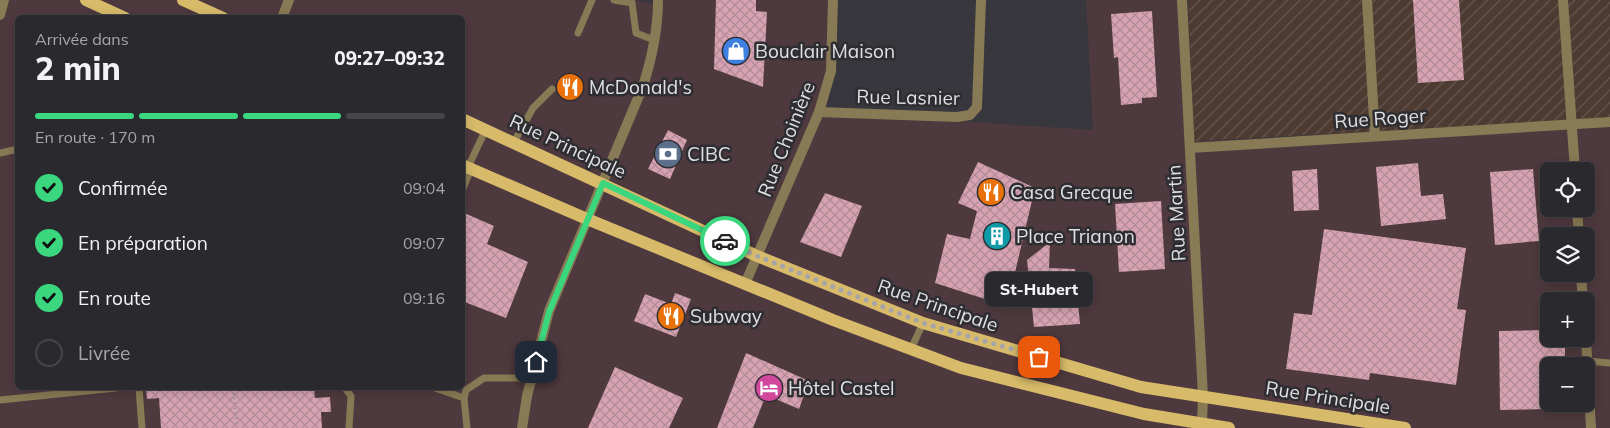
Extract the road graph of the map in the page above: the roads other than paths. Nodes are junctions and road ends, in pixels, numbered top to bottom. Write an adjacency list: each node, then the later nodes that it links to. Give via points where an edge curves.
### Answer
1 (4, 0): 14 (street)
2 (86, 0): 15 (main road)
3 (182, 0): 16 (main road)
4 (289, 0): 17 (street)
5 (592, 0): 18 (lane)
6 (614, 0): 13 (lane)
7 (658, 0): 19 (street)
8 (833, 0): 21 (street, Rue Choinière, via 831,71)
9 (981, 0): 21 (street, Rue Lasnier, via 977,107 970,115)
10 (1182, 0): 28 (street, Rue Martin)
11 (1367, 0): 26 (street)
12 (1563, 0): 24 (street)
13 (630, 2): 19 (lane, via 636,33)
14 (0, 15)
15 (118, 15)
16 (216, 15)
17 (283, 15)
18 (578, 33)
19 (654, 40): 33 (street, via 643,86)
20 (552, 89): 27 (lane, via 533,108)
21 (819, 112): 35 (street, Rue Choinière)
22 (465, 120): 25 (main road, Rue Principale)
23 (1610, 122): 24 (street, Rue Roger)
24 (1572, 124): 26 (street, Rue Roger); 31 (street)
25 (486, 129): 27 (main road, Rue Principale); 32 (lane, Rue Principale)
26 (1375, 136): 28 (street, Rue Roger)
27 (514, 142): 33 (main road, Rue Principale)
28 (1190, 148): 46 (street, Rue Martin)
29 (15, 150): 30 (lane)
30 (0, 153)
31 (1574, 162)
32 (467, 167): 34 (main road)
33 (603, 183): 34 (street); 35 (main road, Rue Principale)
34 (587, 219): 36 (main road); 41 (street, via 549,312)
35 (757, 256): 36 (street, Rue Choinière); 37 (main road, Rue Principale)
36 (745, 284): 38 (main road)
37 (923, 323): 38 (lane); 46 (main road, Rue Principale, via 1141,387)
38 (911, 349): 50 (main road, via 962,368 1144,414)
39 (1595, 362): 40 (lane)
40 (1610, 363)
41 (531, 378): 47 (lane, via 484,378 466,390); 54 (street)
42 (97, 390): 48 (lane)
43 (138, 390): 51 (lane)
44 (346, 390): 52 (lane, via 351,396)
45 (441, 390): 47 (lane)
46 (1203, 397): 50 (street, Rue Martin); 56 (main road, Rue Principale)
47 (464, 398): 53 (lane)
48 (0, 400)
49 (1590, 412): 57 (street)
50 (1202, 424): 55 (main road)
51 (142, 428)
52 (349, 428)
53 (467, 428)
54 (522, 428)
55 (1229, 428)
56 (1405, 428)
57 (1591, 428)

